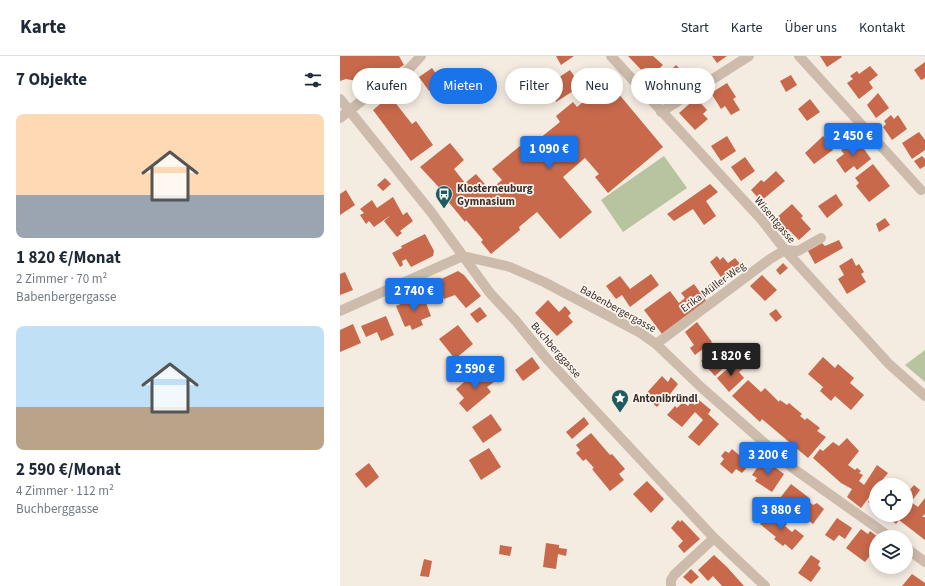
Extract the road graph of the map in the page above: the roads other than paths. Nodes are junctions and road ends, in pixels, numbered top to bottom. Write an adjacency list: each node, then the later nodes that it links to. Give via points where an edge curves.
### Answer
1 (421, 56): 6 (street, via 406,72 369,95)
2 (611, 56): 7 (street, Wisentgasse)
3 (749, 56): 7 (street)
4 (799, 56): 9 (street)
5 (340, 99): 6 (street, Buchberggasse)
6 (350, 111): 8 (street); 12 (street, Buchberggasse)
7 (661, 112): 11 (street, Wisentgasse, via 761,219)
8 (340, 118)
9 (921, 190)
10 (821, 238): 11 (street, via 798,251)
11 (785, 250): 14 (street, Erika Müller-Weg); 15 (street, Wisentgasse, via 889,364)
12 (464, 256): 13 (street); 14 (street, Babenbergergasse, via 510,267 544,282 639,332); 17 (street, Buchberggasse, via 490,292 547,359)
13 (340, 311)
14 (656, 344): 16 (street, Babenbergergasse, via 794,469)
15 (925, 396)
16 (880, 530)
17 (714, 538): 20 (street, via 674,575); 21 (street, Buchberggasse)
18 (913, 553): 19 (street)
19 (925, 562)
20 (671, 586)
21 (765, 586)

